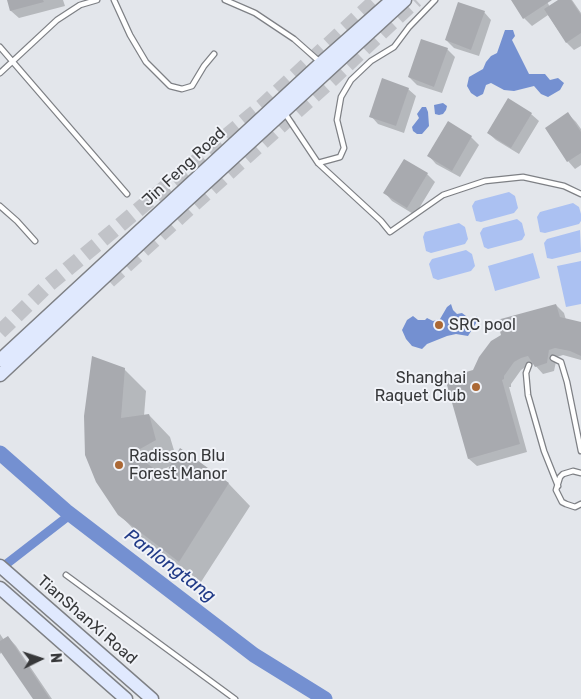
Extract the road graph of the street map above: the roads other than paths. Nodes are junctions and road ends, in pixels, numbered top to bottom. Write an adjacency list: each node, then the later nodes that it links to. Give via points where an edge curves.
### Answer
1 (77, 0): 9 (lane)
2 (97, 0): 9 (lane)
3 (114, 0): 11 (lane, via 146,62 170,86 182,89 192,86)
4 (225, 0): 8 (lane)
5 (392, 0): 13 (main road, Jin Feng Road)
6 (405, 0): 15 (main road)
7 (435, 0): 16 (lane, via 394,47 371,61 351,80 341,97 338,120 344,148 340,157)
8 (234, 2): 13 (lane, via 294,39)
9 (80, 5): 12 (lane, via 57,20)
10 (0, 47): 12 (lane)
11 (214, 54)
12 (13, 61): 14 (lane); 17 (lane)
13 (321, 63): 15 (main road, Jin Feng Road)
14 (0, 73)
15 (280, 107): 16 (lane); 22 (main road, Jin Feng Road); 24 (main road)
16 (318, 163): 18 (lane, via 390,232 442,195 485,181 523,177 564,186)
17 (127, 194)
18 (581, 194)
19 (0, 206): 20 (lane)
20 (35, 241)
21 (553, 358): 25 (lane, via 561,362)
22 (0, 360)
23 (529, 365): 27 (lane, via 526,373 528,395)
24 (0, 375)
25 (581, 451)
26 (581, 473): 27 (lane, via 563,474)
27 (558, 486): 28 (lane, via 556,490 562,502 575,507)
28 (581, 504)
29 (0, 566): 33 (main road, TianShanXi Road)
30 (66, 575): 34 (lane)
31 (0, 588): 32 (main road, TianShanXi Road)
32 (126, 699)
33 (152, 699)
34 (235, 699)

